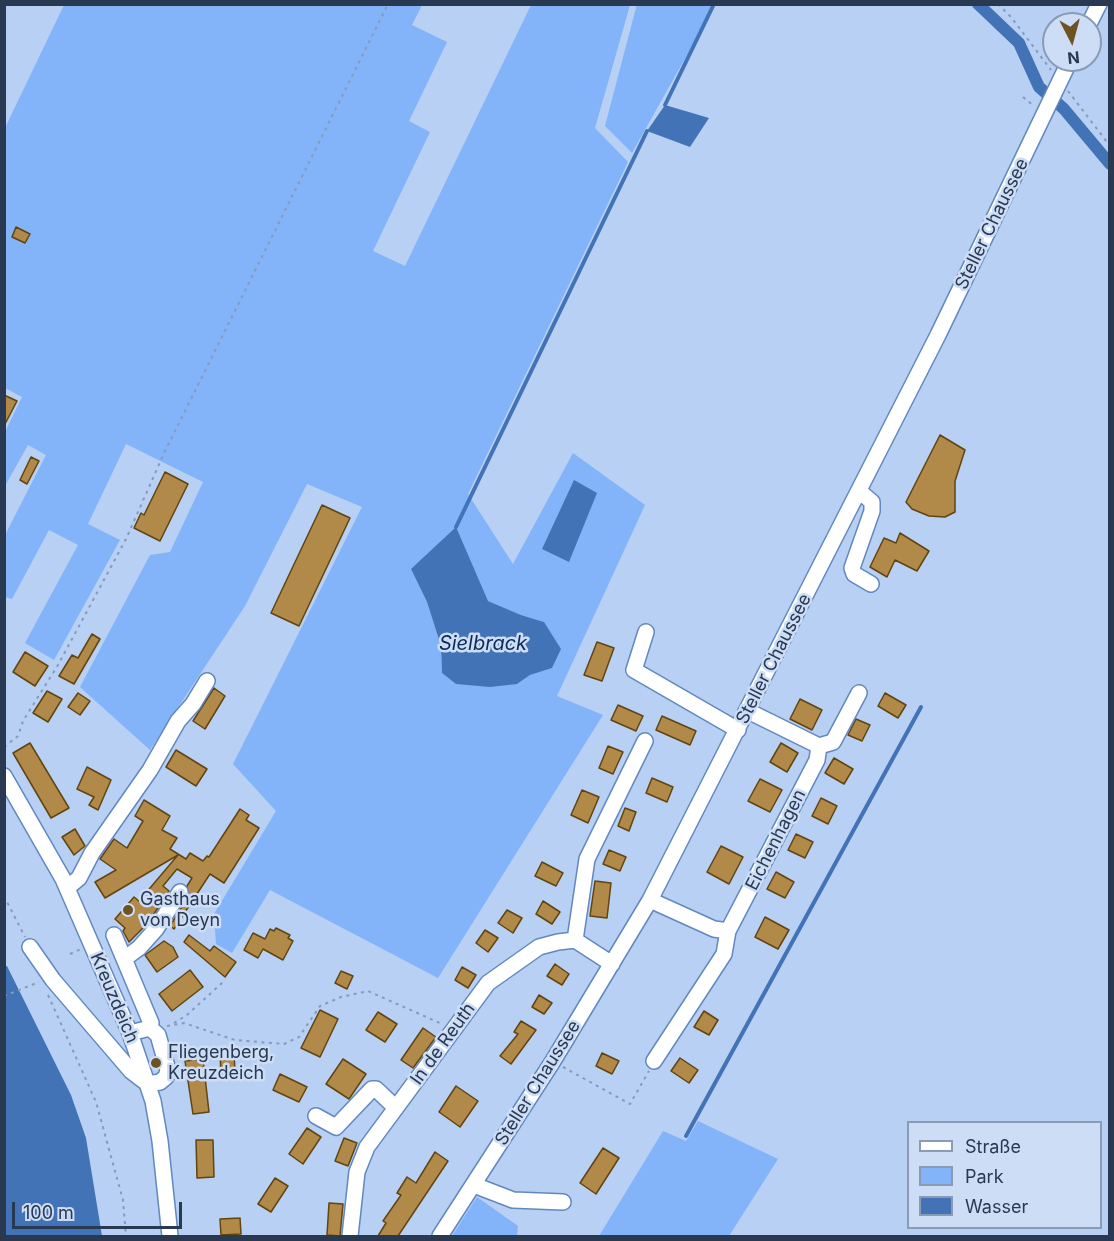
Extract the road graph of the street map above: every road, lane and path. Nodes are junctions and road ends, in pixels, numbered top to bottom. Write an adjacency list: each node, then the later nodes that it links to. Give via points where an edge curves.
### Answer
1 (388, 4): 15 (path, via 165,451 126,539 18,736)
2 (998, 4): 4 (path, via 1011,17)
3 (1064, 72): 4 (street, Steller Chaussee)
4 (1055, 92): 5 (path); 6 (street, Steller Chaussee, via 976,260)
5 (1110, 146)
6 (859, 491): 7 (street, via 872,502 872,511 852,568 854,574); 11 (street, Steller Chaussee)
7 (870, 584)
8 (646, 632): 12 (street, via 634,670)
9 (207, 681): 17 (street, via 79,878)
10 (859, 693): 14 (street, via 833,742)
11 (748, 711): 12 (street, Steller Chaussee); 14 (street)
12 (738, 730): 20 (street, Steller Chaussee)
13 (645, 741): 23 (street, via 587,859)
14 (819, 746): 21 (street, Eichenhagen, via 817,760)
15 (4, 747)
16 (4, 776): 17 (street, Kreuzdeich)
17 (67, 888): 27 (street, Kreuzdeich)
18 (180, 892): 25 (street, via 156,929)
19 (4, 896): 24 (path)
20 (650, 900): 21 (street, via 714,929); 26 (street, Steller Chaussee)
21 (728, 931): 37 (street, Eichenhagen, via 724,954)
22 (114, 935): 25 (street)
23 (575, 940): 26 (street); 34 (street, In de Reuth, via 539,947 488,983)
24 (30, 947): 38 (street, via 52,980 131,1071)
25 (125, 961): 27 (street); 33 (street)
26 (612, 964): 36 (street, Steller Chaussee)
27 (104, 973): 35 (street, Kreuzdeich)
28 (42, 981): 31 (path)
29 (223, 982): 32 (path, via 187,1015)
30 (46, 991): 43 (path, via 96,1102 123,1200)
31 (4, 996)
32 (171, 1024): 33 (path); 34 (path, via 184,1023 235,1040 284,1044 299,1037 320,1006 368,991)
33 (152, 1029): 35 (street); 38 (street, via 163,1050 168,1073 160,1082)
34 (453, 1029): 39 (street, In de Reuth)
35 (130, 1033): 38 (street, Kreuzdeich)
36 (553, 1061): 37 (path, via 630,1104); 41 (street, Steller Chaussee)
37 (654, 1061)
38 (148, 1084): 44 (street, Kreuzdeich, via 160,1141)
39 (396, 1108): 40 (street, via 372,1089 336,1127); 45 (street, In de Reuth, via 367,1147 357,1172)
40 (316, 1116)
41 (474, 1185): 42 (street, via 513,1200); 46 (street, Steller Chaussee)
42 (563, 1202)
43 (126, 1236)
44 (170, 1236)
45 (350, 1236)
46 (440, 1236)

